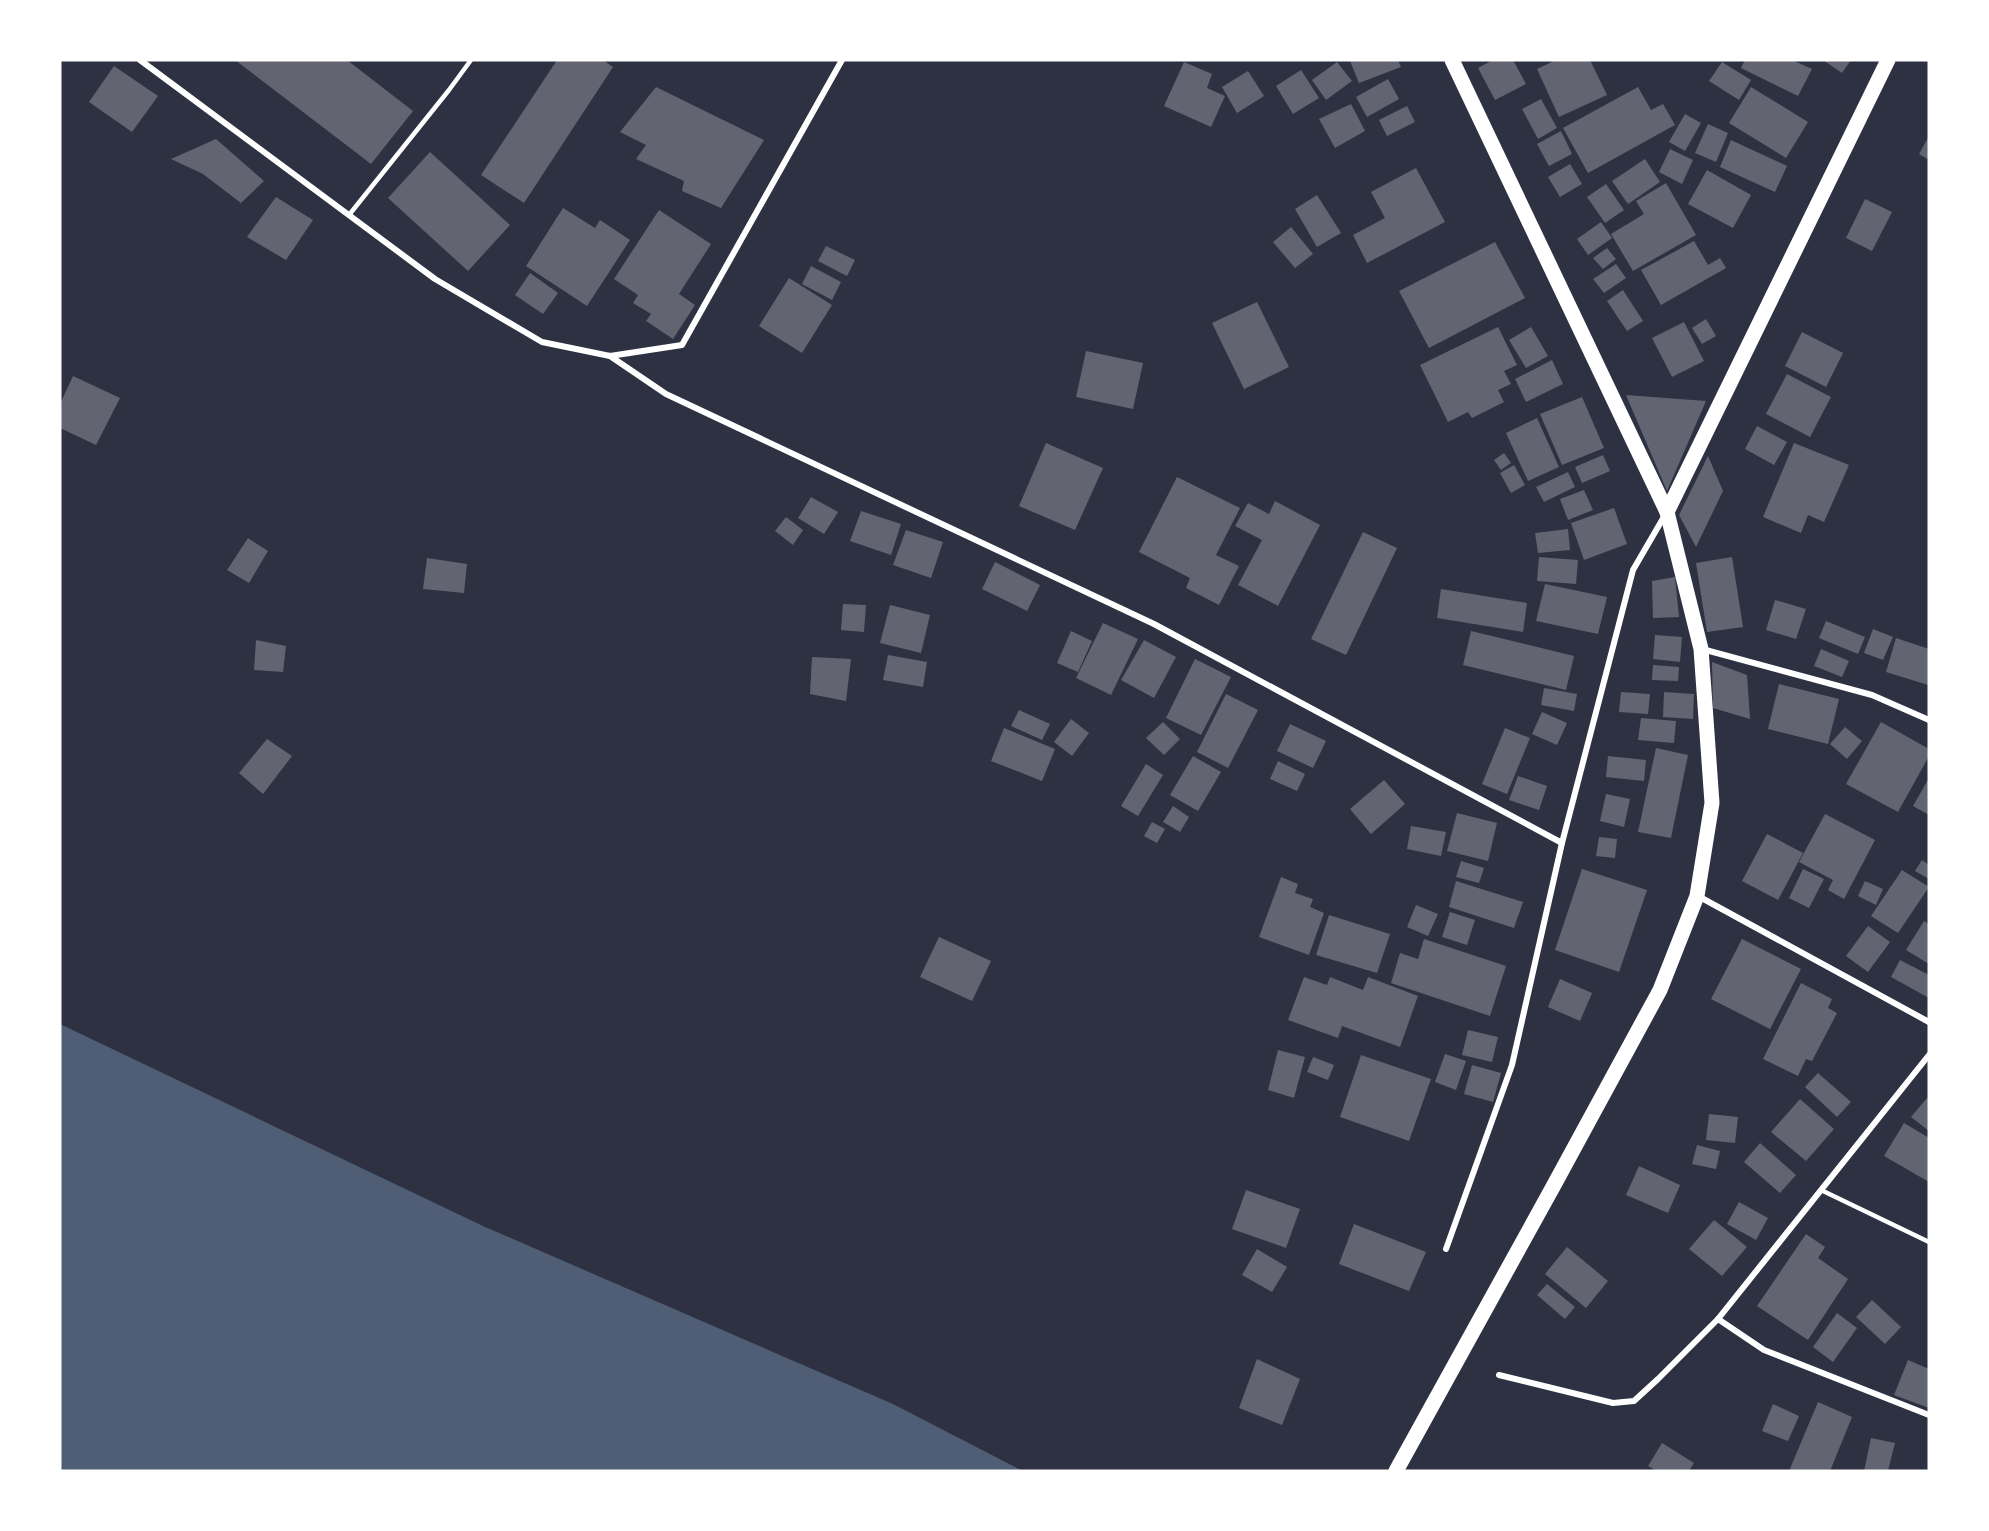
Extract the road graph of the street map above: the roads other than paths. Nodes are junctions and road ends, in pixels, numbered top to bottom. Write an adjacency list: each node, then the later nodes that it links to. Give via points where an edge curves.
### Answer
1 (141, 60): 6 (street)
2 (471, 60): 6 (lane)
3 (842, 60): 7 (street, via 682,345)
4 (1452, 60): 8 (main road)
5 (1888, 60): 8 (main road)
6 (349, 214): 7 (street, via 435,279 542,342)
7 (610, 357): 11 (street, via 666,394 1154,624)
8 (1667, 512): 9 (main road); 11 (street, via 1633,570)
9 (1701, 649): 10 (street, via 1872,695); 12 (main road, via 1712,803)
10 (1929, 720)
11 (1562, 843): 17 (street, via 1512,1065)
12 (1698, 896): 13 (street); 21 (main road, via 1660,990)
13 (1929, 1022)
14 (1929, 1055): 15 (street)
15 (1821, 1190): 16 (lane); 18 (street)
16 (1929, 1242)
17 (1446, 1249)
18 (1718, 1319): 19 (street, via 1634,1401 1613,1403); 20 (street, via 1764,1350)
19 (1499, 1375)
20 (1929, 1415)
21 (1396, 1471)

